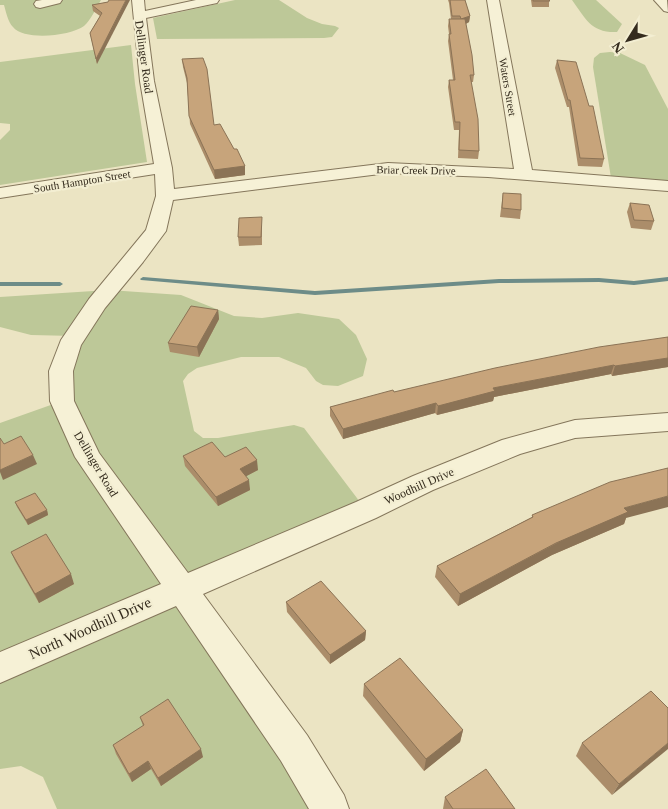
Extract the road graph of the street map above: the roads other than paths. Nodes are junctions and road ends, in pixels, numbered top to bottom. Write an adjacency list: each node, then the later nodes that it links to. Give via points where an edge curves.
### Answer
1 (56, 0): 5 (street)
2 (212, 0): 6 (street)
3 (493, 0): 9 (street, Waters Street)
4 (660, 0): 7 (street)
5 (40, 4)
6 (138, 8): 8 (street, Dellinger Road)
7 (668, 8)
8 (163, 168): 11 (street, South Hampton Street); 12 (street, Dellinger Road)
9 (524, 175): 10 (street, Briar Creek Drive); 12 (street, Briar Creek Drive, via 388,168)
10 (668, 186)
11 (0, 193)
12 (165, 196): 14 (street, Dellinger Road, via 156,231 96,304 69,345 61,371 62,401 88,457)
13 (668, 422): 14 (street, Woodhill Drive, via 575,429 511,446)
14 (180, 589): 15 (street, North Woodhill Drive); 16 (street, Dellinger Road, via 294,748)
15 (0, 668)
16 (330, 809)

